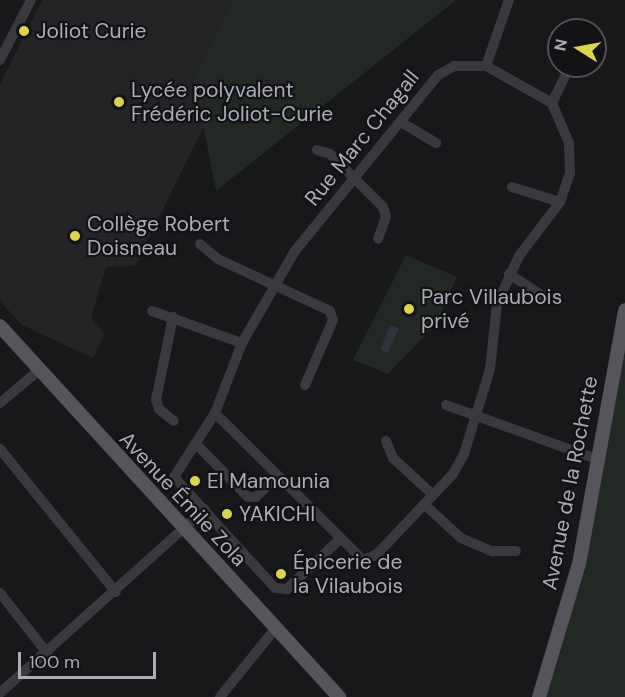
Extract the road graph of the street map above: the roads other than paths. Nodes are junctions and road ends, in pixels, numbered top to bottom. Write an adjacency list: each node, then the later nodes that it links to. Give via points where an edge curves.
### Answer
1 (31, 0): 3 (street)
2 (509, 0): 4 (street, via 506,20)
3 (0, 60)
4 (486, 66): 6 (street, Rue Marc Chagall); 7 (street, Rue Marc Chagall, via 454,66 438,75)
5 (564, 78): 6 (street)
6 (552, 103): 12 (street, via 571,157)
7 (401, 122): 8 (street); 10 (street, Rue Marc Chagall)
8 (436, 143)
9 (316, 150): 10 (street, via 330,154)
10 (356, 180): 13 (street, via 386,213); 16 (street, Rue Marc Chagall, via 295,251)
11 (512, 187): 12 (street)
12 (560, 202): 15 (street)
13 (378, 239)
14 (200, 244): 16 (street, via 218,260)
15 (509, 274): 17 (street); 28 (street, via 497,304 490,369)
16 (274, 285): 22 (street, Rue Marc Chagall); 24 (street, via 332,315)
17 (546, 298)
18 (625, 310): 33 (main road, Avenue de la Rochette)
19 (152, 311): 20 (street)
20 (173, 317): 22 (street); 29 (street, via 156,400 159,409)
21 (0, 326): 23 (main road, Avenue Émile Zola)
22 (242, 343): 27 (street, Rue Marc Chagall)
23 (39, 370): 25 (street); 38 (main road, Avenue Émile Zola)
24 (305, 385)
25 (0, 403)
26 (446, 405): 28 (street)
27 (215, 413): 31 (street, Rue Marc Chagall); 34 (street)
28 (475, 415): 33 (street); 35 (street, via 464,454)
29 (174, 421)
30 (386, 441): 35 (street, via 393,458)
31 (198, 446): 34 (street, via 248,498 256,497); 37 (street, Rue Marc Chagall, via 175,469 174,477)
32 (0, 449): 41 (street)
33 (597, 459): 48 (main road, Avenue de la Rochette, via 579,564)
34 (277, 476): 39 (street)
35 (434, 495): 36 (street)
36 (424, 504): 39 (street, via 372,558 357,559); 40 (street, via 461,538 492,551)
37 (205, 510): 38 (street); 39 (street, via 275,588 287,589)
38 (182, 530): 41 (street); 43 (main road, Avenue Émile Zola)
39 (338, 541)
40 (516, 551)
41 (116, 592): 44 (street)
42 (0, 594): 44 (street)
43 (275, 629): 46 (street); 47 (main road, Avenue Émile Zola)
44 (48, 654): 45 (street)
45 (0, 693)
46 (220, 697)
47 (339, 697)
48 (538, 697)

